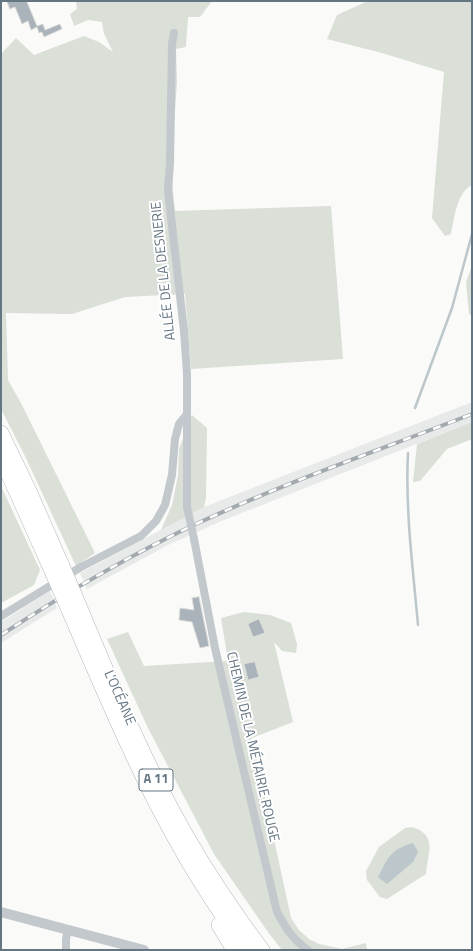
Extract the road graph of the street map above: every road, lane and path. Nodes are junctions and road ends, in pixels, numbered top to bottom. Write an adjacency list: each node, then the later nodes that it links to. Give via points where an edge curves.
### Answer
1 (174, 33): 2 (street, ALLÉE DE LA DESNERIE, via 168,190 184,331)
2 (187, 414): 5 (street, ALLÉE DE LA DESNERIE); 7 (street, via 179,424 165,505 156,521 141,536 80,567)
3 (1, 433): 6 (highway, L’OCÉANE / A 11, via 28,489)
4 (1, 457): 6 (highway, L’OCÉANE / A 11)
5 (187, 507): 19 (street, CHEMIN DE LA MÉTAIRIE ROUGE, bridge, via 215,648 277,912 293,938)
6 (57, 569): 8 (highway, L’OCÉANE / A 11, bridge)
7 (1, 616)
8 (78, 616): 9 (highway, L’OCÉANE / A 11, via 127,745); 10 (highway, L’OCÉANE / A 11, via 158,784 188,840)
9 (184, 854): 15 (highway, via 187,873); 16 (highway, L’OCÉANE / A 11)
10 (233, 911): 17 (highway, L’OCÉANE / A 11); 18 (highway, via 250,922)
11 (1, 912): 12 (street)
12 (68, 929): 13 (street); 14 (street)
13 (66, 950)
14 (144, 950)
15 (234, 950)
16 (248, 950)
17 (262, 950)
18 (272, 950)
19 (308, 950)

